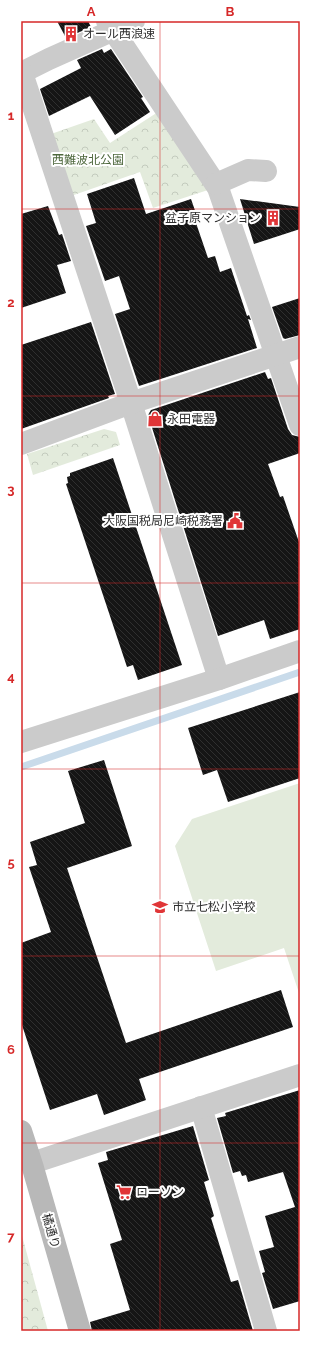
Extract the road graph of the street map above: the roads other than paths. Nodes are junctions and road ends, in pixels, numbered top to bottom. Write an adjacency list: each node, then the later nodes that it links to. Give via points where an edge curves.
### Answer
1 (134, 21): 2 (street)
2 (110, 26): 3 (street); 5 (street)
3 (21, 73): 8 (street)
4 (266, 172): 5 (street, via 248,170)
5 (216, 184): 7 (street)
6 (300, 347): 7 (street)
7 (276, 354): 8 (street); 9 (street)
8 (131, 403): 10 (street); 12 (street)
9 (300, 425)
10 (21, 444)
11 (300, 651): 12 (street)
12 (219, 679): 13 (street)
13 (21, 742)
14 (300, 1075): 15 (street)
15 (201, 1107): 17 (street); 19 (street)
16 (21, 1131): 17 (street, 橘通り)
17 (29, 1168): 18 (street, 橘通り)
18 (80, 1331)
19 (266, 1331)

